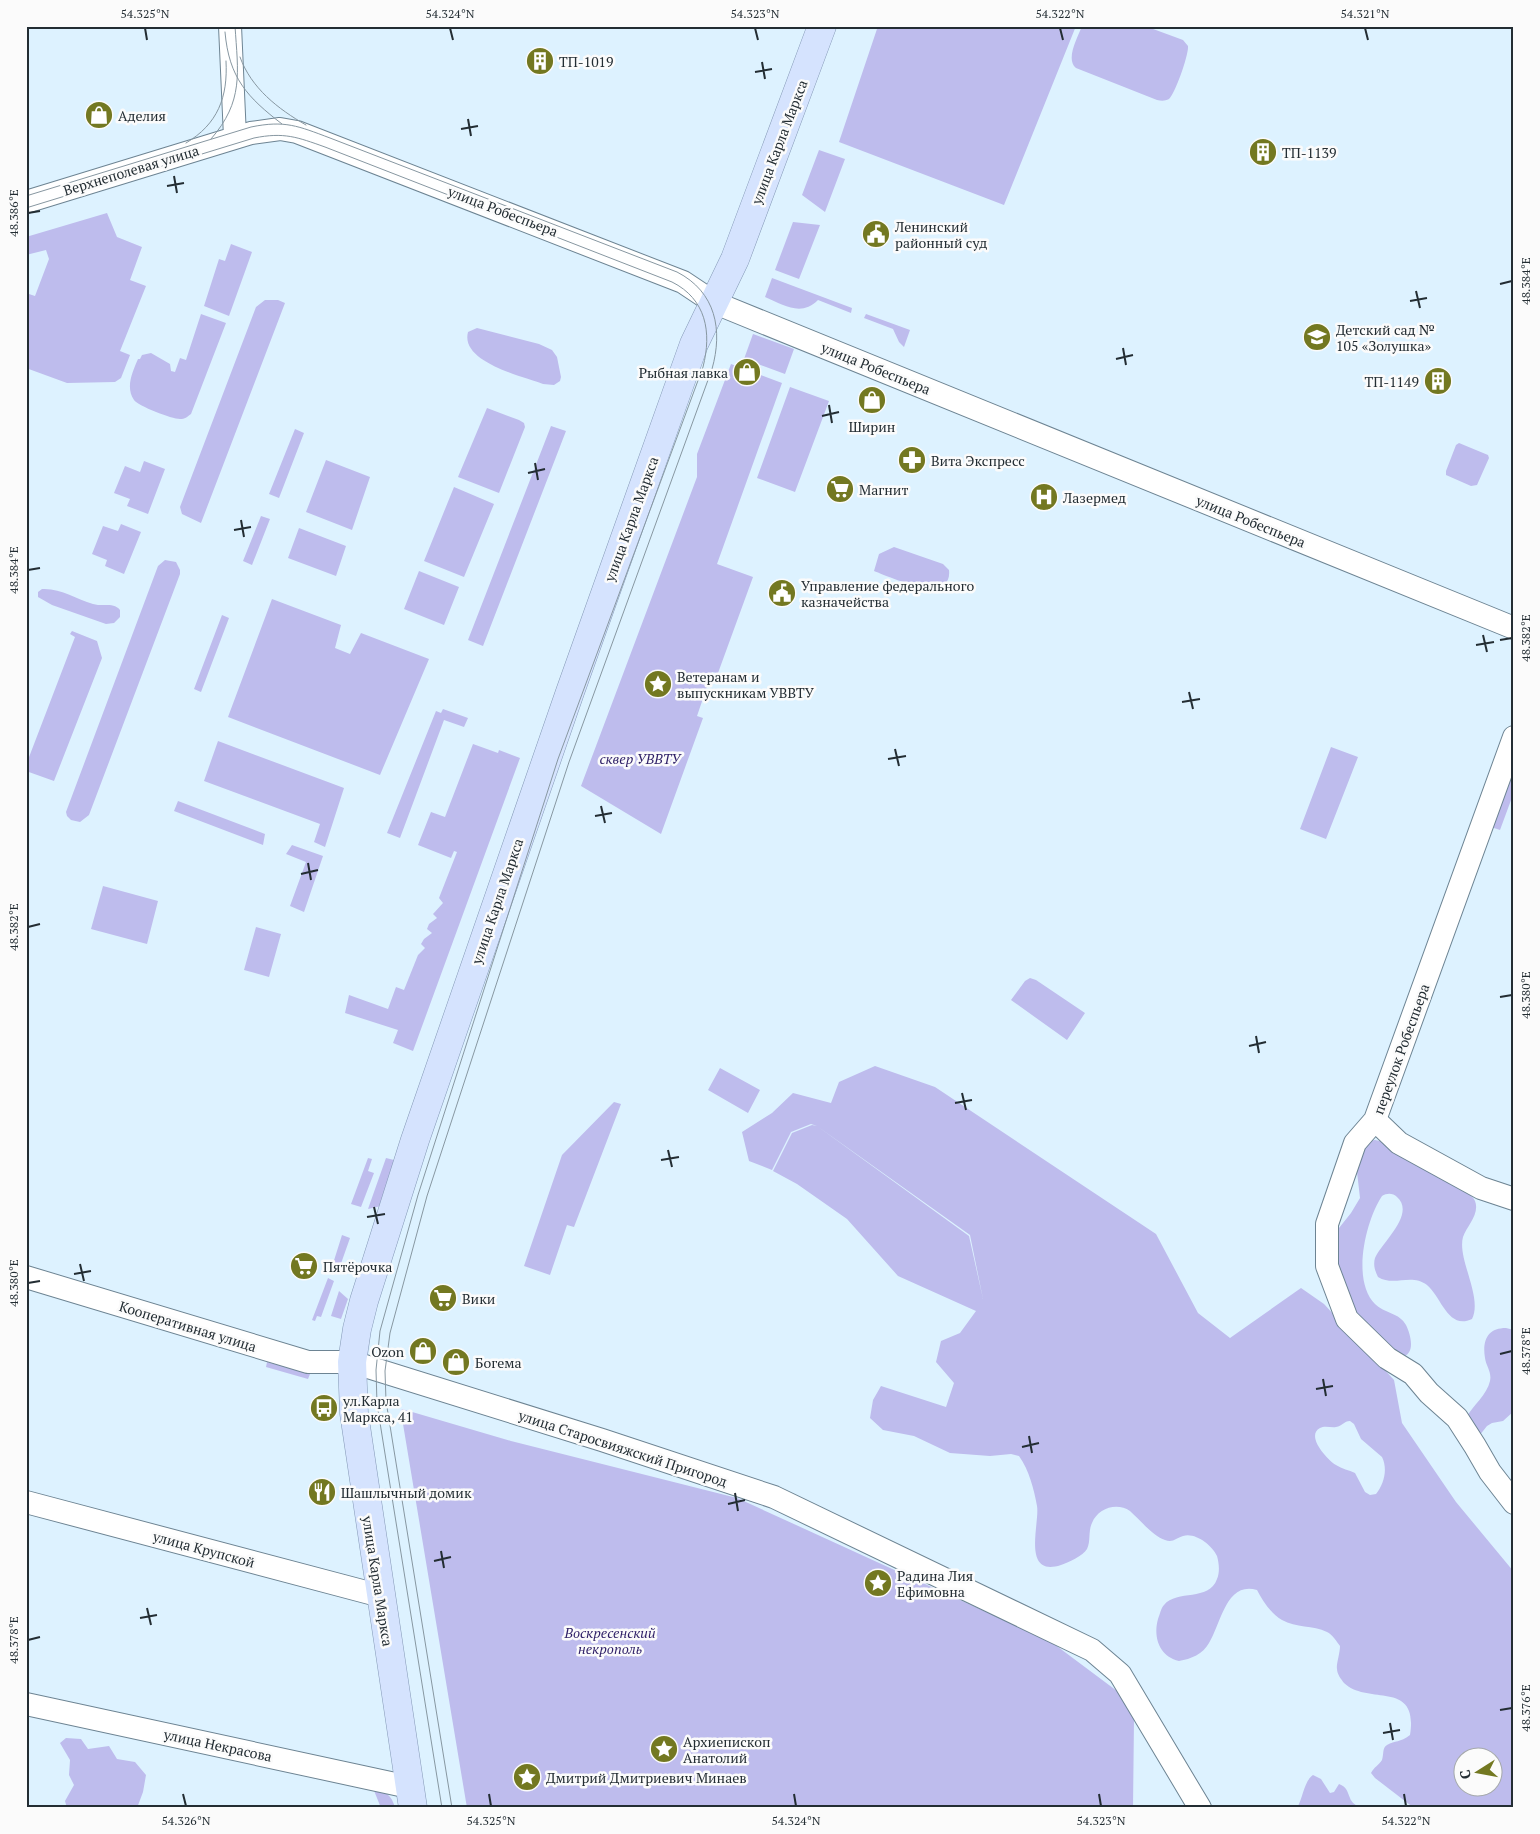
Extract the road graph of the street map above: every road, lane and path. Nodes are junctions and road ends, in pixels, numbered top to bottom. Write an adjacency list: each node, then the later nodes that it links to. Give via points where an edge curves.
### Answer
1 (230, 26): 3 (street)
2 (822, 26): 5 (main road, улица Карла Маркса, via 735,259)
3 (235, 137): 4 (street, Верхнеполевая улица); 5 (street, улица Робеспьера, via 264,130 297,132 683,282)
4 (26, 202)
5 (713, 302): 6 (street, улица Робеспьера); 11 (main road, улица Карла Маркса, via 694,344 628,526 415,1140 364,1301)
6 (1514, 628)
7 (1514, 738): 8 (street, переулок Робеспьера)
8 (1375, 1120): 9 (street, via 1399,1143 1481,1188); 13 (street, переулок Робеспьера, via 1355,1143 1327,1224 1327,1266 1347,1319 1387,1358 1413,1374 1429,1394 1456,1418)
9 (1514, 1199)
10 (26, 1277): 11 (street, Кооперативная улица, via 308,1362)
11 (352, 1362): 14 (main road, улица Карла Маркса, via 354,1413); 17 (street, улица Старосвияжский Пригород, via 774,1497 1092,1650 1120,1674)
12 (26, 1502): 14 (street, улица Крупской)
13 (1514, 1503)
14 (381, 1596): 16 (main road, улица Карла Маркса)
15 (26, 1704): 16 (street, улица Некрасова)
16 (411, 1797)
17 (1200, 1808)

